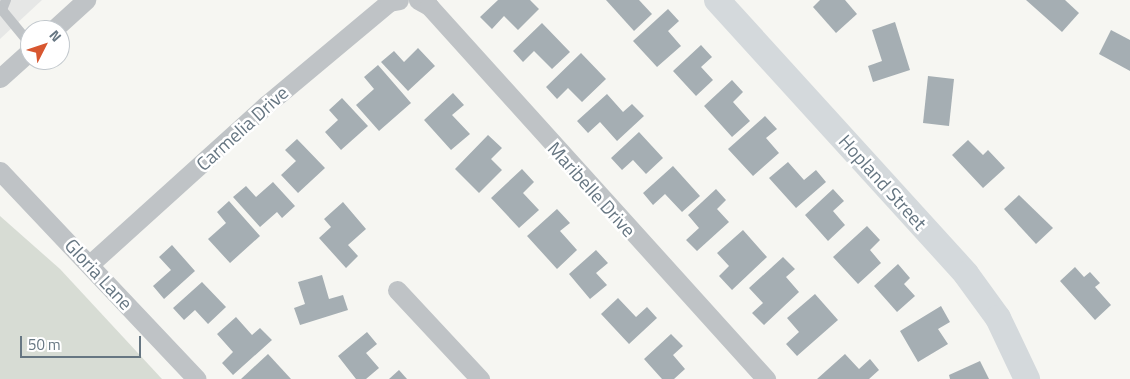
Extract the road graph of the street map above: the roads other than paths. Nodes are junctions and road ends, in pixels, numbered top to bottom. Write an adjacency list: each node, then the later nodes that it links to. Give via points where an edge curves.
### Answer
1 (6, 0): 7 (lane, via 2,10)
2 (86, 0): 6 (street)
3 (399, 0): 11 (street, Carmelia Drive, via 389,2 266,105)
4 (418, 0): 15 (street, Maribelle Drive, via 429,6)
5 (717, 0): 16 (street, Hopland Street, via 966,274 998,318)
6 (64, 20)
7 (20, 32)
8 (20, 60): 9 (street)
9 (0, 78)
10 (0, 171): 11 (street, Gloria Lane)
11 (90, 264): 13 (street, Gloria Lane)
12 (397, 290): 14 (street)
13 (197, 379)
14 (480, 379)
15 (766, 379)
16 (1027, 379)

